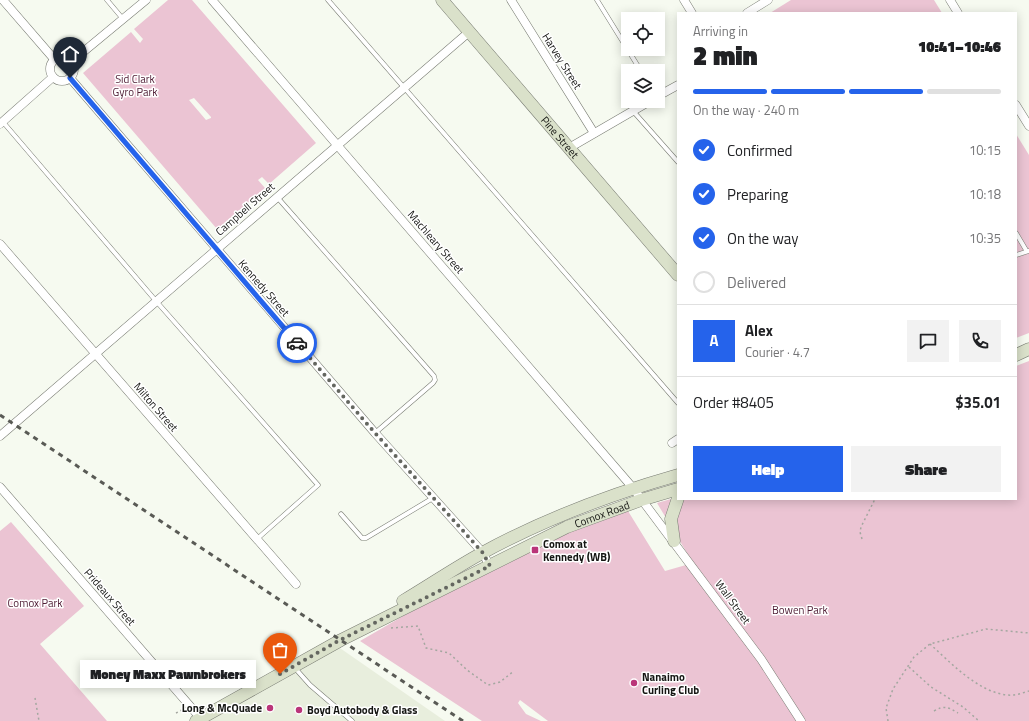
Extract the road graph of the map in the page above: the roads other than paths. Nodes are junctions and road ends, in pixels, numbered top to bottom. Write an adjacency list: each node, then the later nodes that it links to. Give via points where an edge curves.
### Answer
1 (3, 0): 17 (street)
2 (107, 0): 15 (lane)
3 (146, 0): 15 (street)
4 (212, 0): 31 (street, Machleary Street)
5 (328, 0): 23 (lane)
6 (442, 0): 16 (main road, Pine Street)
7 (511, 0): 30 (street, Harvey Street)
8 (597, 0): 19 (lane)
9 (684, 0): 12 (street)
10 (768, 0): 13 (street)
11 (950, 0): 14 (street)
12 (691, 12)
13 (749, 12)
14 (957, 12)
15 (123, 18): 18 (street)
16 (469, 32): 23 (street, Campbell Street); 32 (main road, Pine Street)
17 (54, 59): 18 (street, via 62,56); 20 (street, via 50,69)
18 (72, 62): 21 (street, via 74,70)
19 (637, 64)
20 (53, 77): 21 (street, via 63,81); 28 (street)
21 (70, 78): 37 (street, Kennedy Street)
22 (677, 85): 24 (street)
23 (404, 88): 31 (street, Campbell Street); 45 (lane)
24 (665, 92)
25 (1017, 107): 29 (street)
26 (638, 108): 27 (street)
27 (633, 111): 30 (street); 33 (lane)
28 (1, 121): 41 (lane)
29 (1029, 126)
30 (594, 133): 32 (street)
31 (337, 145): 34 (street, Campbell Street); 50 (street, Machleary Street)
32 (569, 148): 40 (main road, Pine Street)
33 (677, 161)
34 (276, 197): 37 (street, Campbell Street); 46 (lane, via 434,376 433,383)
35 (1017, 235): 38 (lane)
36 (0, 244): 43 (street, Milton Street)
37 (216, 249): 41 (street, Campbell Street); 46 (street, Kennedy Street)
38 (1027, 250): 39 (lane)
39 (1017, 255)
40 (677, 274)
41 (156, 301): 43 (street, Campbell Street); 56 (lane, via 318,485)
42 (1029, 349): 44 (main road)
43 (95, 354): 47 (street, Campbell Street); 56 (street, Milton Street)
44 (1017, 355)
45 (677, 402)
46 (375, 433): 52 (street, Kennedy Street)
47 (0, 436)
48 (677, 475): 50 (main road, Comox Road)
49 (0, 487): 63 (street, Prideaux Street)
50 (633, 488): 53 (street, Machleary Street); 58 (main road, Comox Road, via 537,526)
51 (677, 489): 53 (main road, Comox Road)
52 (433, 498): 55 (lane, via 366,538 362,538); 58 (street, Kennedy Street)
53 (641, 500): 57 (street, Wall Street); 59 (main road, Comox Road, via 568,527)
54 (677, 500): 57 (main road, via 671,519)
55 (341, 514)
56 (257, 539): 60 (street, Milton Street)
57 (674, 541): 65 (street, Wall Street, via 761,659)
58 (483, 553): 59 (street, Kennedy Street); 61 (main road, Comox Road)
59 (490, 566): 61 (main road, Comox Road)
60 (296, 584)
61 (348, 636): 62 (main road, Comox Road)
62 (293, 667): 63 (main road, Comox Road); 64 (lane, via 310,686)
63 (200, 720)
64 (352, 721)
65 (801, 721)

